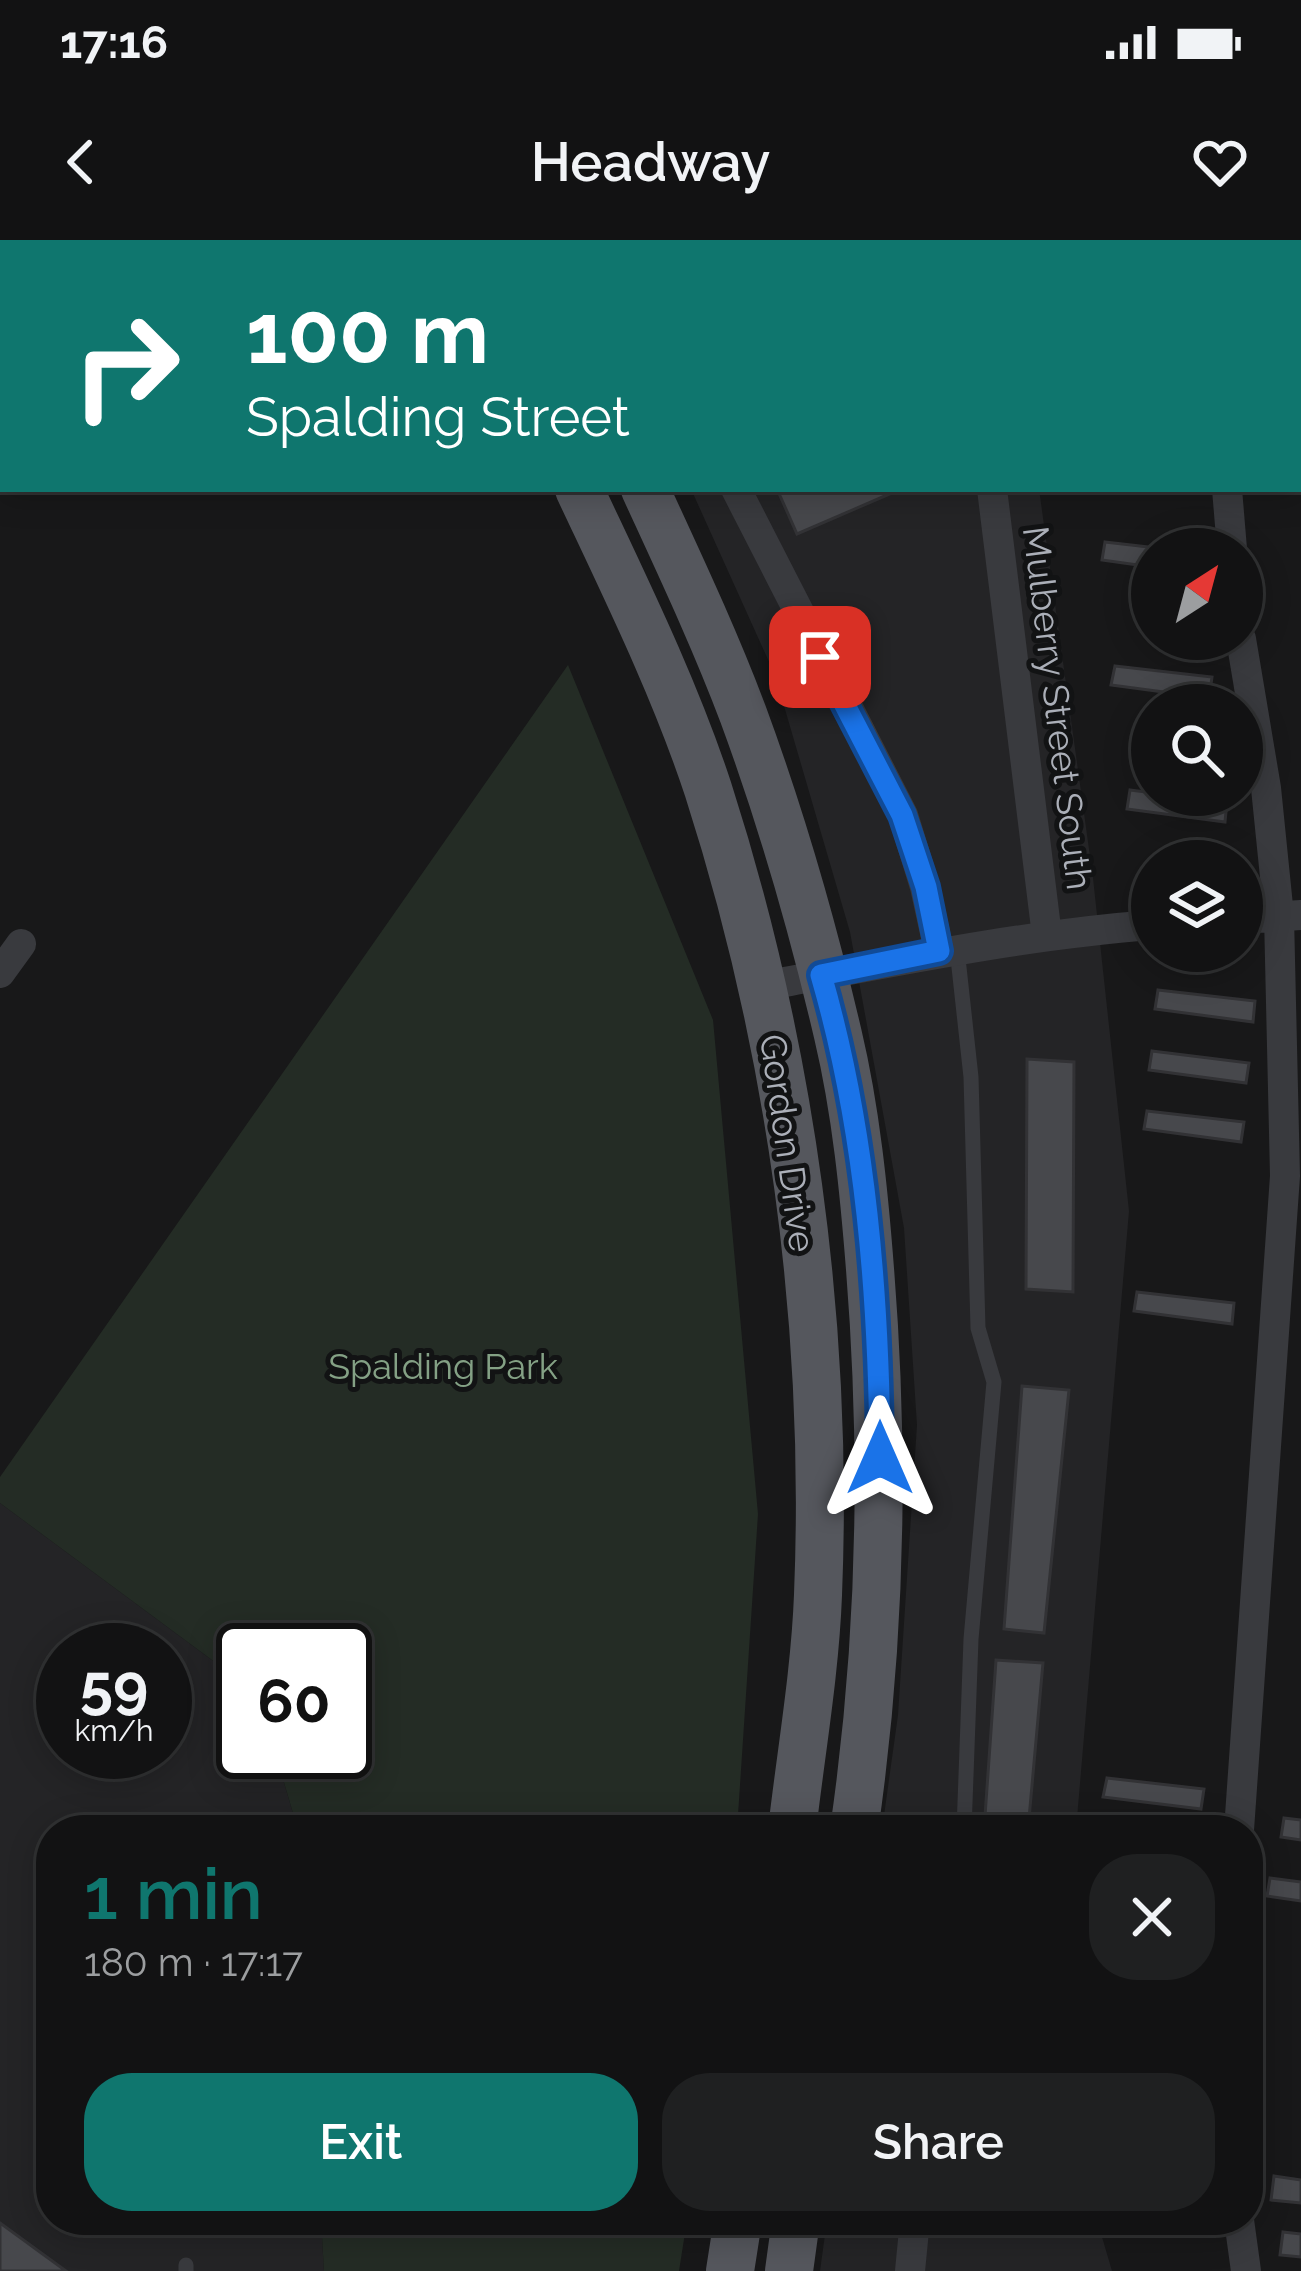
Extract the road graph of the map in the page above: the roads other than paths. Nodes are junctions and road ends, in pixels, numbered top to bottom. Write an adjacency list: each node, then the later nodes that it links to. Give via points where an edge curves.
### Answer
1 (580, 492): 15 (main road, Gordon Drive, via 707,788)
2 (646, 492): 14 (main road, Gordon Drive, via 744,716)
3 (738, 492): 12 (street, via 902,815)
4 (992, 492): 10 (street, Mulberry Street South)
5 (1228, 492): 6 (street)
6 (1231, 528)
7 (1244, 660): 8 (street)
8 (1290, 915): 16 (street)
9 (1131, 927): 10 (street)
10 (1047, 936): 12 (street)
11 (21, 944): 13 (street)
12 (948, 950): 14 (street); 19 (lane, via 971,1077 978,1328 994,1382)
13 (0, 973)
14 (821, 975): 15 (street); 18 (main road, Gordon Drive, via 865,1199 879,1383 880,1532)
15 (764, 986): 17 (main road, Gordon Drive, via 807,1269 819,1457 818,1598)
16 (1293, 1176): 20 (street)
17 (795, 1815)
18 (856, 1815)
19 (965, 1815)
20 (1240, 1815)
21 (736, 2235): 25 (main road)
22 (794, 2235): 26 (main road)
23 (914, 2235): 27 (street)
24 (1241, 2235): 28 (street)
25 (730, 2271)
26 (789, 2271)
27 (910, 2271)
28 (1246, 2271)

